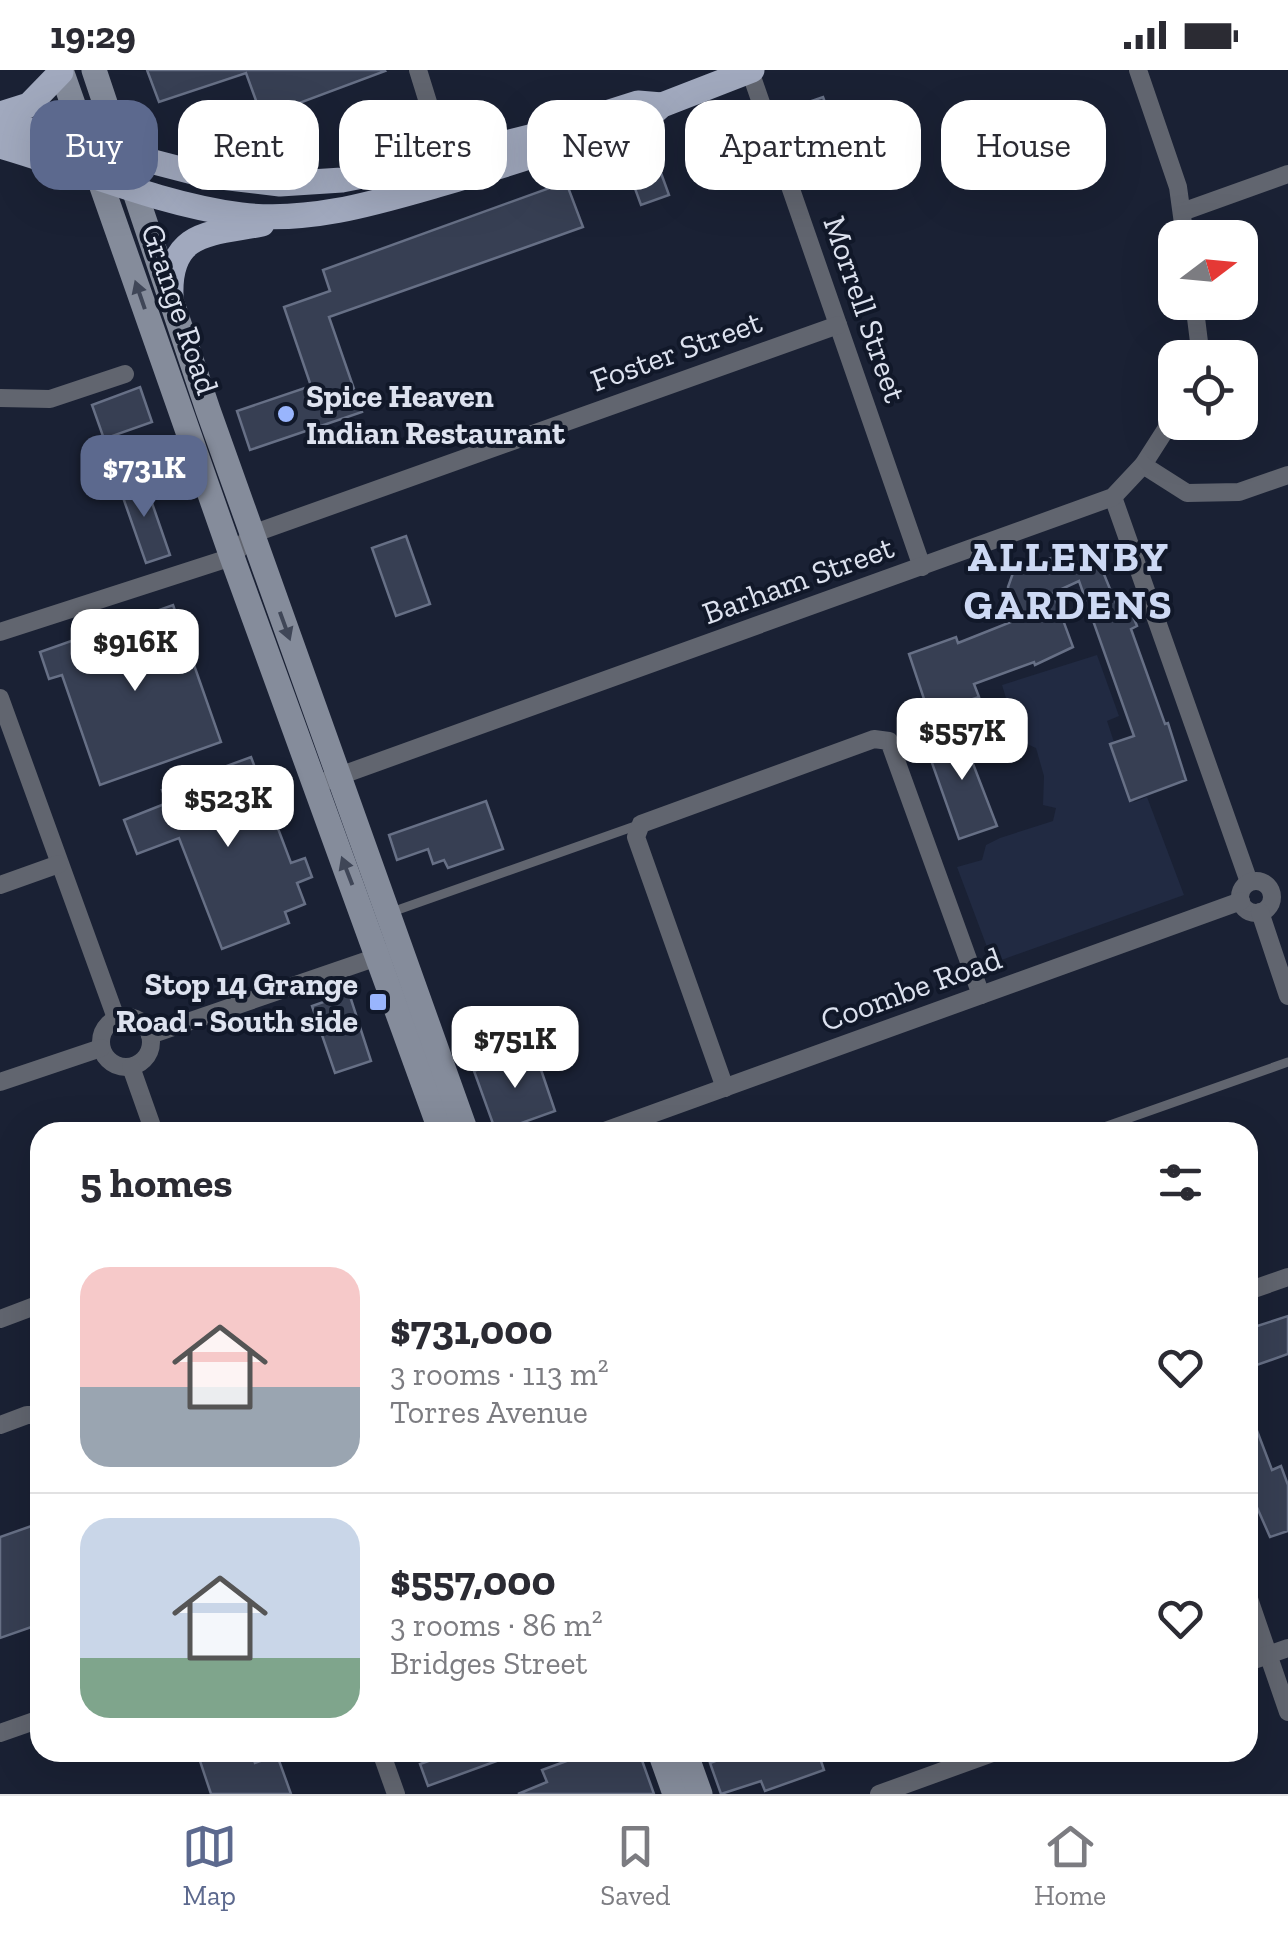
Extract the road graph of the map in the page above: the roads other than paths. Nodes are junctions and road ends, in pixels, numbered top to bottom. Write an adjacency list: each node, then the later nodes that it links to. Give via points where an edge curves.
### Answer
1 (94, 70): 7 (main road, Grange Road)
2 (418, 70): 8 (street)
3 (751, 70): 9 (main road); 26 (street, Morrell Street)
4 (1138, 70): 22 (street)
5 (61, 71): 6 (main road, Grange Road); 10 (main road, via 29,105)
6 (71, 100)
7 (104, 100)
8 (428, 100)
9 (665, 104)
10 (0, 114)
11 (0, 122): 12 (main road)
12 (30, 135)
13 (0, 146): 14 (main road)
14 (30, 151)
15 (527, 158): 23 (main road, via 338,212)
16 (158, 174): 18 (main road, via 280,184)
17 (1288, 174): 22 (street)
18 (339, 180)
19 (158, 183): 23 (main road, via 238,214)
20 (103, 190): 34 (main road, Grange Road, one-way to 20)
21 (134, 190): 25 (main road, Grange Road)
22 (1182, 212): 24 (street)
23 (291, 217): 25 (main road, via 194,238 177,255)
24 (1183, 220)
25 (171, 295): 33 (main road, Grange Road)
26 (838, 325): 33 (street, Foster Street); 35 (street, Morrell Street)
27 (125, 374): 28 (street, via 50,399)
28 (0, 398)
29 (1159, 440): 30 (street, Barham Street)
30 (1143, 465): 31 (street, via 1187,493 1239,492); 32 (street, Barham Street)
31 (1288, 475)
32 (1113, 497): 35 (street, Barham Street); 42 (street)
33 (252, 534): 34 (street); 38 (main road, Grange Road, one-way to 38)
34 (232, 557): 36 (street); 39 (main road, Grange Road)
35 (922, 567): 38 (street, Barham Street)
36 (0, 632)
37 (0, 698): 41 (street)
38 (339, 776): 39 (street, Barham Street); 47 (main road, Grange Road)
39 (314, 785): 48 (main road, Grange Road, one-way to 39)
40 (641, 824): 47 (lane); 49 (street, via 874,739 889,741); 57 (street, via 636,838)
41 (58, 864): 43 (street); 51 (street)
42 (1249, 882): 44 (street); 45 (street)
43 (0, 886)
44 (1279, 889): 46 (street)
45 (1240, 901): 46 (street); 49 (street, Coombe Road)
46 (1260, 912): 50 (street)
47 (388, 914): 48 (main road, Grange Road)
48 (389, 953): 52 (street); 59 (main road, Grange Road); 60 (main road, Grange Road)
49 (981, 995): 57 (street, Coombe Road)
50 (1288, 996)
51 (116, 1018): 52 (street, via 137,1019); 53 (street, via 102,1032)
52 (150, 1035): 55 (street, via 148,1055)
53 (101, 1048): 55 (street, via 112,1064); 56 (street)
54 (1288, 1062): 62 (lane)
55 (131, 1067): 58 (street)
56 (0, 1082)
57 (725, 1088): 61 (street, Coombe Road)
58 (150, 1122)
59 (438, 1122)
60 (462, 1122)
61 (630, 1122)
62 (1118, 1122)
63 (1288, 1277): 64 (street)
64 (1258, 1288)
65 (30, 1308): 66 (street)
66 (0, 1319)
67 (30, 1414): 68 (street)
68 (0, 1425)
69 (1258, 1626): 71 (street)
70 (1288, 1648): 71 (street)
71 (1268, 1655): 72 (street); 73 (street)
72 (1258, 1658)
73 (1288, 1712)
74 (30, 1722): 75 (street)
75 (0, 1733)
76 (385, 1762): 80 (street)
77 (664, 1762): 81 (main road)
78 (689, 1762): 82 (main road)
79 (968, 1762): 83 (street)
80 (396, 1794)
81 (675, 1794)
82 (700, 1794)
83 (879, 1794)

